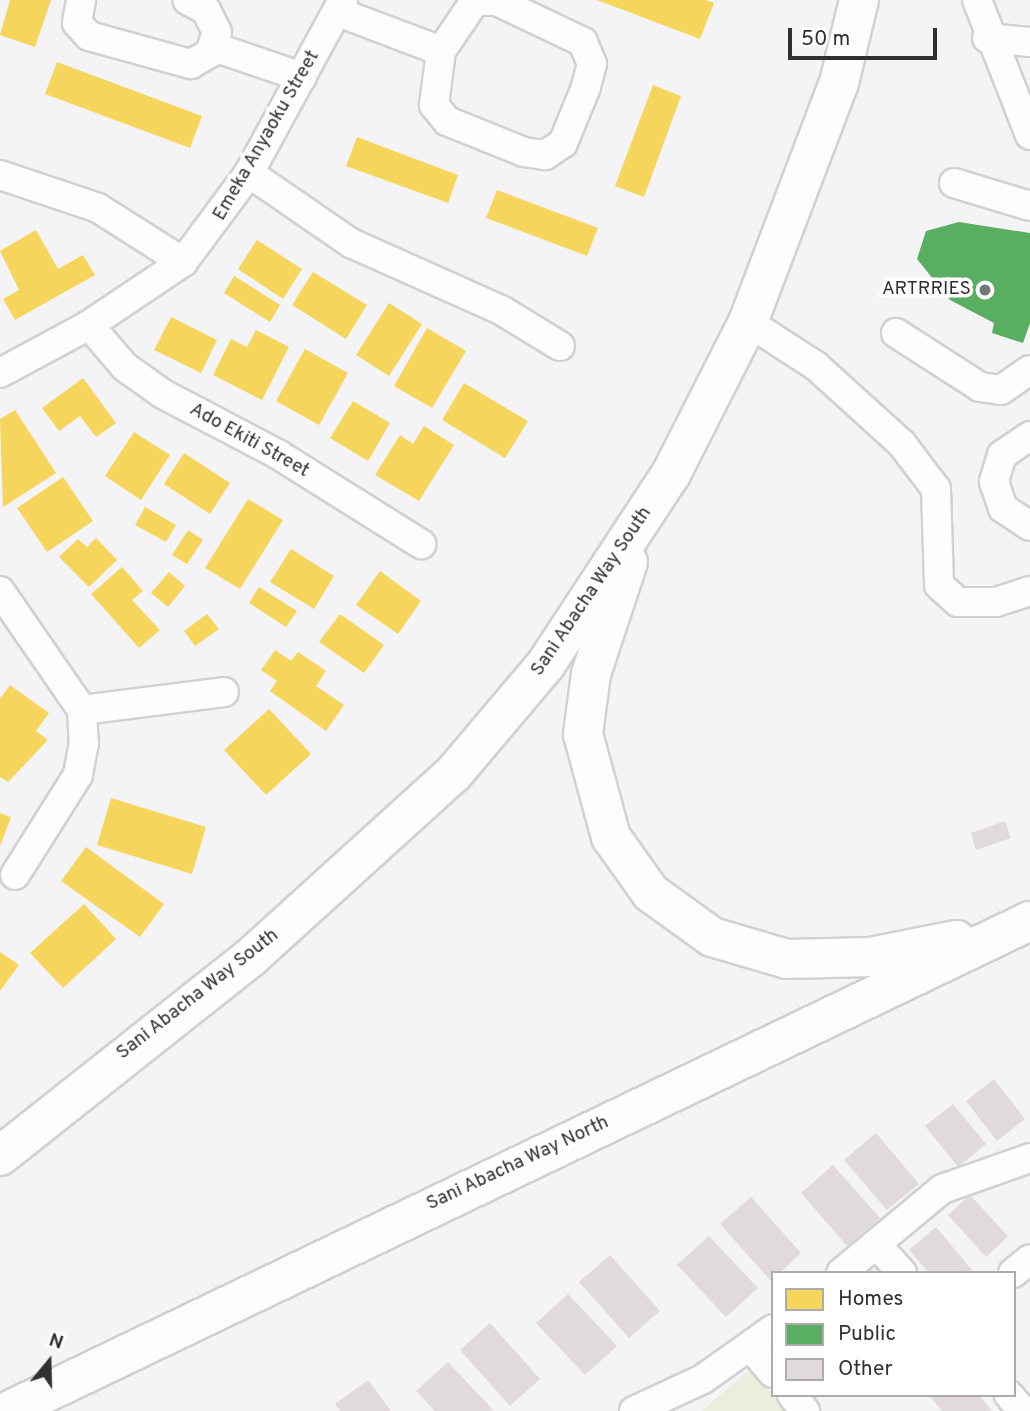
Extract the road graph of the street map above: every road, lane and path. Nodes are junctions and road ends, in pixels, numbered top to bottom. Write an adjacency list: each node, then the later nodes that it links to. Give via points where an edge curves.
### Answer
1 (81, 0): 8 (street, via 77,23 89,36 191,64)
2 (187, 0): 8 (street, via 214,19)
3 (859, 0): 17 (highway, Sani Abacha Way South, via 839,83)
4 (977, 0): 6 (street)
5 (341, 6): 9 (street); 10 (street, Emeka Anyaoku Street)
6 (988, 38): 7 (street); 11 (street)
7 (1030, 42)
8 (214, 47): 10 (street)
9 (441, 51): 9 (street, via 475,1 497,1 583,42 592,64 563,143 545,155 524,152 447,121 434,104)
10 (302, 78): 12 (street, Emeka Anyaoku Street)
11 (1030, 135)
12 (249, 173): 16 (street, Emeka Anyaoku Street); 20 (street, via 351,243 501,310)
13 (0, 175): 16 (street, via 98,208)
14 (954, 184): 15 (street)
15 (1030, 206)
16 (183, 262): 18 (street, Emeka Anyaoku Street)
17 (748, 322): 24 (highway, Sani Abacha Way South); 28 (street, via 817,366 902,443 936,489 939,585 958,602 996,602)
18 (89, 325): 22 (street, Emeka Anyaoku Street); 26 (street, Ado Ekiti Street, via 125,367 163,394 279,455)
19 (895, 333): 21 (street, via 980,387 1001,390)
20 (561, 346)
21 (1030, 370)
22 (0, 373)
23 (1030, 436): 25 (street, via 1002,454 994,482 1003,508)
24 (641, 520): 32 (highway, via 591,674 583,734 611,837 651,893 712,937 787,959 872,957 955,940); 34 (highway, Sani Abacha Way South, via 546,664 454,773 250,958)
25 (1030, 526)
26 (421, 544)
27 (0, 591): 30 (street)
28 (1030, 592)
29 (223, 692): 30 (street)
30 (82, 710): 31 (street, via 78,775)
31 (15, 875)
32 (1030, 914)
33 (1030, 921): 46 (highway, Sani Abacha Way North)
34 (0, 1156)
35 (1030, 1158): 36 (street, via 942,1189)
36 (876, 1244): 38 (street); 39 (street)
37 (1030, 1259): 40 (street)
38 (843, 1271)
39 (900, 1271)
40 (1015, 1271)
41 (771, 1330): 42 (street)
42 (750, 1346): 43 (street); 47 (street, via 703,1379)
43 (771, 1371)
44 (794, 1397): 48 (street)
45 (1011, 1397): 49 (street)
46 (8, 1411)
47 (634, 1411)
48 (805, 1411)
49 (1023, 1411)

